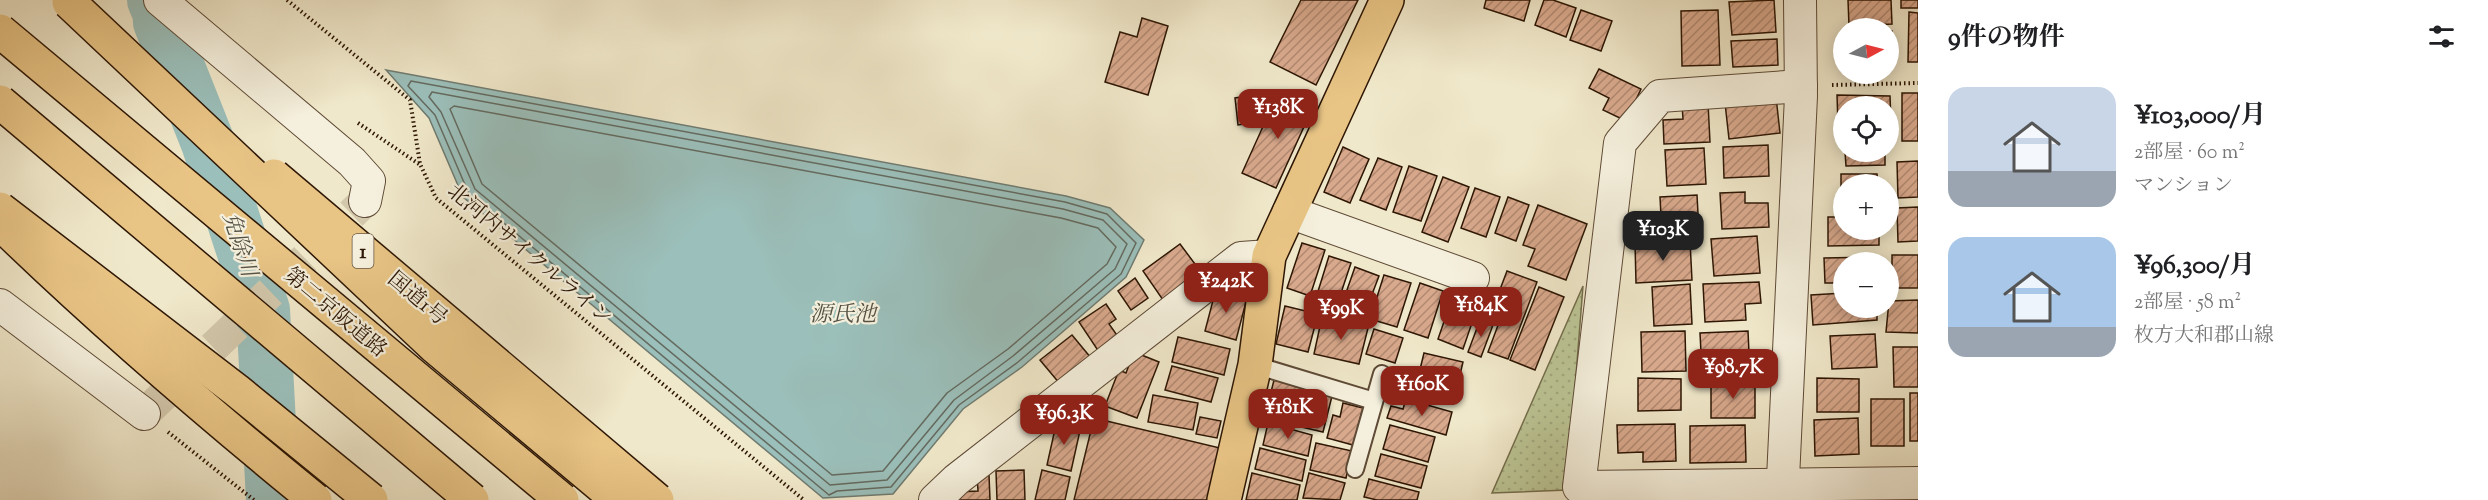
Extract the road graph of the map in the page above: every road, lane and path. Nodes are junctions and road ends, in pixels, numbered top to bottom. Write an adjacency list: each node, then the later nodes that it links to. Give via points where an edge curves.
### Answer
1 (160, 0): 9 (street, via 352,162 369,181)
2 (287, 0): 30 (path, 北河内サイクルライン, via 410,100 420,164 436,198)
3 (1387, 0): 11 (main road)
4 (1800, 0): 7 (street)
5 (0, 31): 27 (main road, 第二京阪道路, bridge)
6 (1918, 83): 7 (path)
7 (1801, 86): 22 (street); 22 (street, via 1660,96 1620,143 1580,487)
8 (0, 102): 26 (main road, bridge)
9 (365, 201)
10 (0, 209): 25 (main road, bridge, via 236,390)
11 (1289, 212): 13 (main road); 14 (street)
12 (0, 223): 24 (main road, bridge, via 216,420)
13 (1269, 256): 16 (main road); 31 (street, via 1241,258)
14 (1473, 279)
15 (0, 305): 19 (street)
16 (1255, 365): 18 (lane); 32 (main road)
17 (1382, 374): 18 (lane)
18 (1374, 401): 20 (lane)
19 (144, 414): 23 (path)
20 (1355, 469)
21 (1918, 483): 22 (street)
22 (1782, 492)
23 (255, 500)
24 (315, 500)
25 (371, 500)
26 (472, 500)
27 (562, 500)
28 (618, 500): 29 (main road, 国道1号 / 1, bridge, via 434,346 69,2)
29 (657, 500)
30 (804, 500)
31 (935, 500)
32 (1224, 500)

